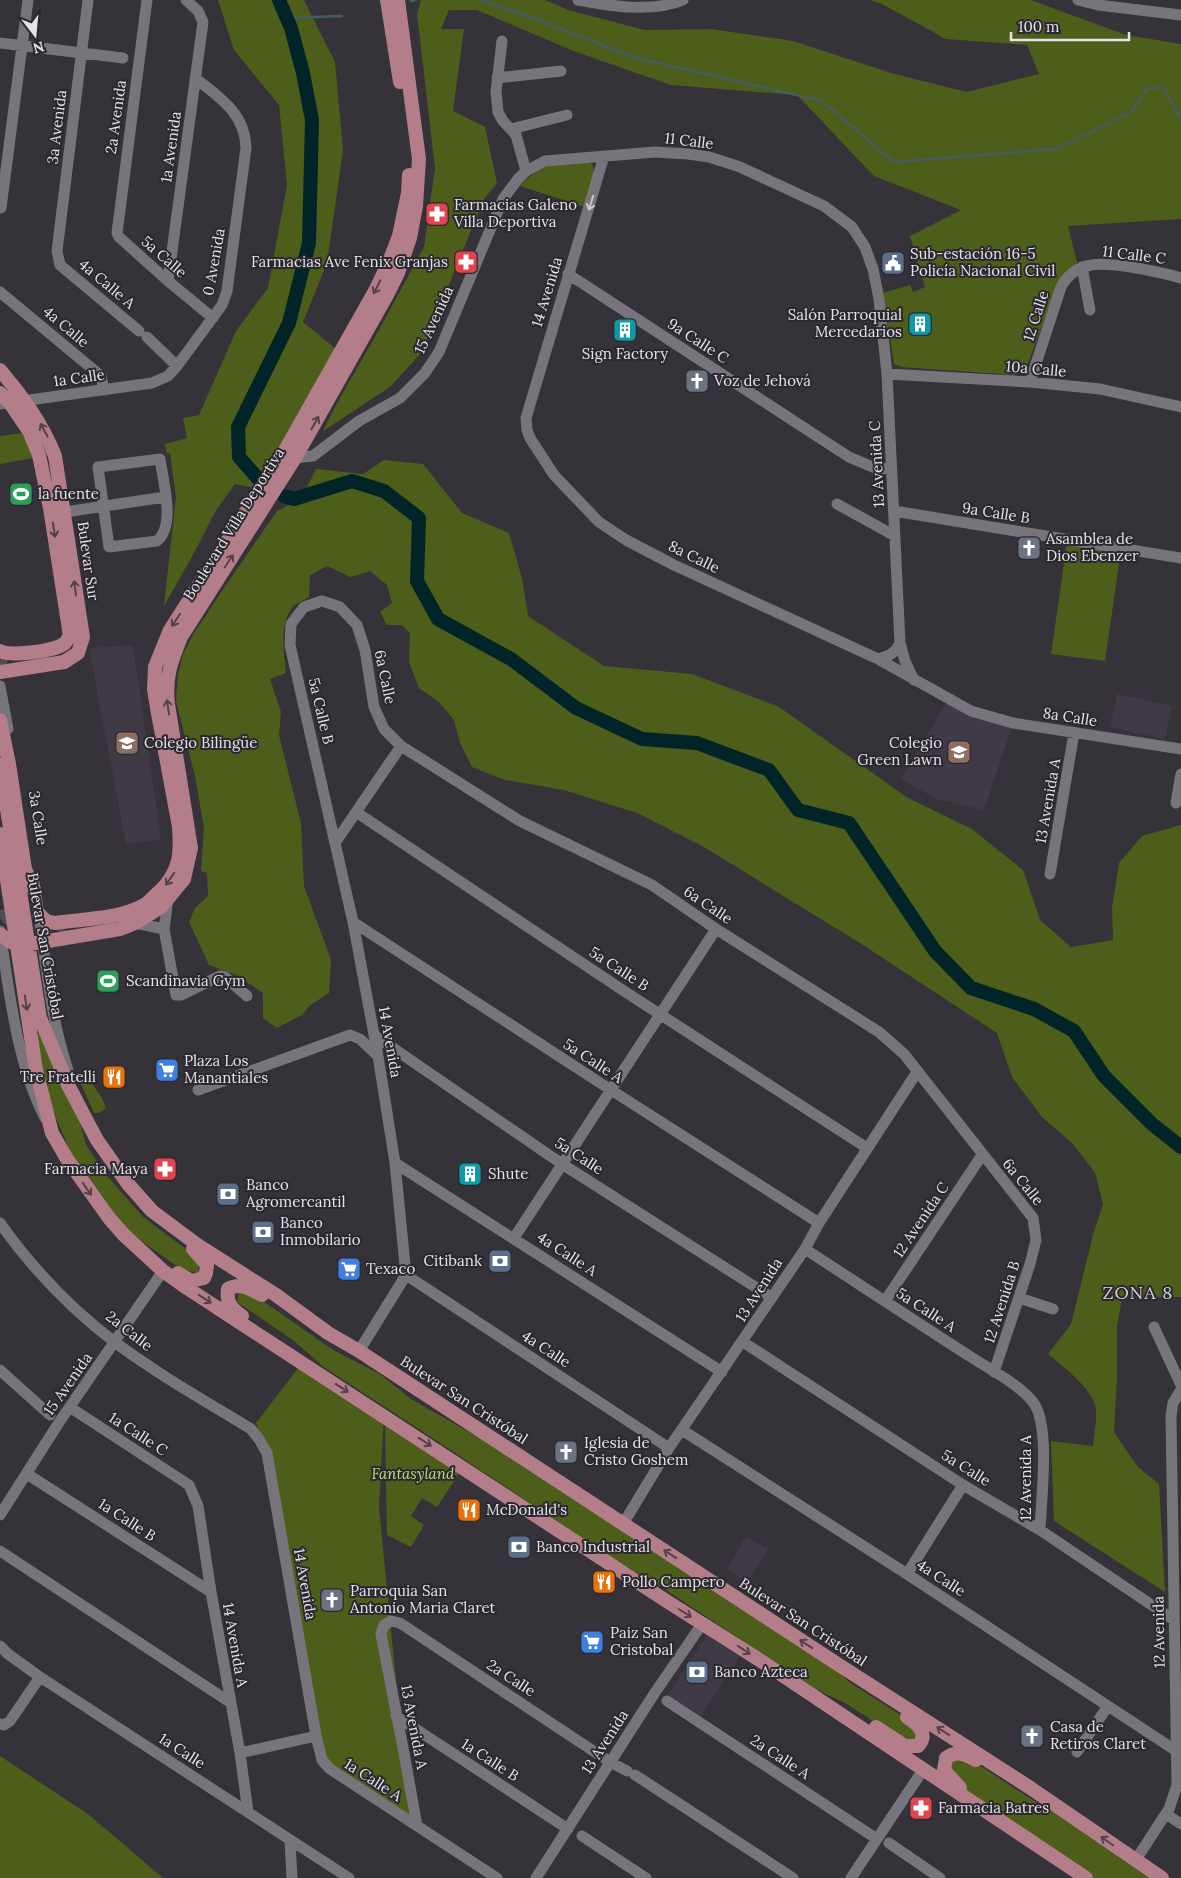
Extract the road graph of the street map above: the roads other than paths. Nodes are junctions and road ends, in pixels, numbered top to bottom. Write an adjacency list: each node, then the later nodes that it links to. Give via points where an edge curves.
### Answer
1 (28, 0): 14 (street)
2 (88, 0): 15 (street, 3a Avenida)
3 (147, 0): 26 (street, 2a Avenida, via 116,228)
4 (186, 0): 18 (street, 1a Avenida, via 202,16 203,22)
5 (387, 0): 24 (main road, Boulevard Villa Deportiva, via 410,159)
6 (398, 0): 24 (main road, Boulevard Villa Deportiva, via 419,159)
7 (578, 0): 8 (street, via 644,8)
8 (683, 0)
9 (1078, 0): 10 (street, via 1098,5)
10 (1142, 6): 11 (street)
11 (1181, 15)
12 (502, 41): 19 (street)
13 (0, 43): 14 (street)
14 (22, 46): 15 (street); 25 (street)
15 (81, 54): 16 (street); 28 (street, 3a Avenida)
16 (123, 58)
17 (561, 71): 19 (street)
18 (195, 78): 32 (street, 1a Avenida); 35 (street, 0 Avenida, via 229,106 246,136 227,291)
19 (497, 78): 21 (street, via 498,112)
20 (566, 115): 21 (street)
21 (511, 128): 23 (street, via 516,136)
22 (604, 156): 23 (street, 11 Calle, via 545,161); 27 (street, 11 Calle, via 655,152 709,156 824,206 852,226); 30 (street, 14 Avenida, one-way to 30)
23 (522, 175): 46 (street, 15 Avenida, via 503,199 426,373 400,398 359,421 313,456)
24 (411, 206): 46 (main road, Boulevard Villa Deportiva, via 410,238 398,273)
25 (1, 208)
26 (119, 237): 32 (street, 5a Calle)
27 (865, 247): 38 (street, 13 Avenida C, via 879,299)
28 (58, 259): 36 (street, 4a Calle A, via 60,265)
29 (1082, 267): 31 (street, 11 Calle C, via 1103,263); 34 (street); 40 (street, 12 Calle, via 1061,287)
30 (568, 274): 45 (street, 14 Avenida, via 526,418); 47 (street, 9a Calle C, via 849,457 875,468)
31 (1181, 278)
32 (168, 281): 35 (street, 5a Calle)
33 (0, 292): 41 (street, 4a Calle, via 101,376)
34 (1090, 310)
35 (213, 318): 36 (street, 0 Avenida)
36 (177, 366): 39 (street, 0 Avenida)
37 (0, 370): 43 (main road, Bulevar Sur)
38 (887, 374): 40 (street, 10a Calle); 47 (street, 13 Avenida C)
39 (161, 380): 41 (street, 1a Calle)
40 (1030, 382): 44 (street, 10a Calle, via 1100,389)
41 (104, 390): 43 (street, 1a Calle)
42 (3, 400): 43 (street, 1a Calle); 55 (main road, Bulevar Sur, one-way to 55, via 30,431 43,469)
43 (25, 401): 52 (main road, Bulevar Sur, one-way to 43, via 55,456 47,435)
44 (1181, 407)
45 (530, 438): 58 (street, 8a Calle, via 554,474 599,522 626,540)
46 (289, 456): 70 (main road, Boulevard Villa Deportiva, via 181,637 168,669 166,686)
47 (892, 469): 51 (street, 13 Avenida C)
48 (165, 498): 50 (street); 50 (street, via 168,520 162,537 157,541 109,547); 50 (street, via 160,459 98,466)
49 (837, 504): 53 (street)
50 (103, 506): 52 (street)
51 (894, 511): 53 (street, 13 Avenida C); 54 (street, 9a Calle B)
52 (65, 512): 55 (main road, Bulevar Sur, one-way to 52)
53 (895, 536): 57 (street, 13 Avenida C)
54 (1181, 558)
55 (74, 617): 59 (main road, via 65,643 11,655); 59 (main road, Bulevar Sur, via 83,626 83,637 78,653 64,662)
56 (357, 625): 65 (street, 6a Calle, via 374,707 384,729); 74 (street, 5a Calle B, via 340,607 322,601 304,608 292,624 290,645)
57 (900, 643): 58 (street, via 889,656); 60 (street, 13 Avenida C)
58 (878, 659): 60 (street, 8a Calle)
59 (2, 662)
60 (914, 680): 63 (street, 8a Calle, via 971,711 1013,723)
61 (0, 686): 66 (street, 3a Calle)
62 (0, 720): 77 (main road, via 26,869)
63 (1074, 733): 67 (street, 8a Calle); 75 (street, 13 Avenida A)
64 (0, 745): 66 (street)
65 (401, 746): 72 (street); 83 (street, 6a Calle, via 520,821 652,885)
66 (12, 749): 77 (street, 3a Calle)
67 (1181, 749)
68 (0, 765): 98 (main road, Bulevar San Cristóbal, via 40,1018)
69 (1181, 774): 71 (street)
70 (178, 795): 78 (main road, Boulevard Villa Deportiva, via 191,848 184,879); 80 (main road, Boulevard Villa Deportiva, one-way to 80, via 178,862 173,877 153,898 137,908 106,916 50,923)
71 (1176, 803)
72 (356, 812): 74 (street); 92 (street, 5a Calle B)
73 (0, 834): 99 (main road, Bulevar San Cristóbal, one-way to 99, via 32,1044)
74 (335, 843): 82 (street, 14 Avenida)
75 (1050, 874)
76 (0, 887): 79 (main road)
77 (36, 892): 80 (street, 3a Calle)
78 (168, 899): 81 (main road, Boulevard Villa Deportiva); 84 (street)
79 (4, 909)
80 (39, 914): 87 (street, 3a Calle)
81 (139, 921): 84 (street); 85 (main road); 87 (main road, Boulevard Villa Deportiva, via 120,929)
82 (353, 922): 93 (street, 14 Avenida); 97 (street, 5a Calle A)
83 (716, 928): 92 (street); 95 (street, 6a Calle, via 879,1032 904,1054)
84 (164, 929): 91 (street, via 176,995 220,976)
85 (66, 931)
86 (0, 932): 87 (main road, Boulevard Villa Deportiva, via 11,942); 88 (street)
87 (42, 942): 89 (street, 3a Calle)
88 (2, 956): 90 (street)
89 (46, 966): 90 (street, via 37,965 21,971); 98 (street, 3a Calle, via 57,1029)
90 (9, 984): 99 (street, via 26,1074)
91 (247, 996)
92 (660, 1014): 97 (street); 100 (street, 5a Calle B)
93 (374, 1035): 94 (street, 14 Avenida); 103 (street, 5a Calle)
94 (378, 1056): 96 (street, via 350,1034); 102 (street, 14 Avenida)
95 (917, 1072): 100 (street, 13 Avenida); 101 (street, 6a Calle)
96 (198, 1090)
97 (610, 1090): 103 (street); 105 (street, 5a Calle A)
98 (78, 1102): 104 (main road, Bulevar San Cristóbal, via 106,1154)
99 (52, 1133): 107 (main road, Bulevar San Cristóbal, one-way to 107, via 98,1204)
100 (867, 1148): 105 (street, 13 Avenida)
101 (982, 1155): 109 (street, 6a Calle, via 1034,1218); 115 (street, 12 Avenida C)
102 (395, 1163): 108 (street, 4a Calle A); 112 (street, 14 Avenida)
103 (562, 1164): 108 (street); 113 (street, 5a Calle)
104 (152, 1210): 107 (main road, via 162,1224 204,1260 207,1265 204,1278 191,1281); 118 (main road, Bulevar San Cristóbal, via 198,1246 276,1295)
105 (818, 1223): 110 (street, 13 Avenida)
106 (0, 1224): 119 (street, 2a Calle, via 55,1290)
107 (124, 1235): 111 (main road, Bulevar San Cristóbal)
108 (514, 1238): 123 (street, 4a Calle A)
109 (1036, 1240): 114 (street, 12 Avenida B)
110 (805, 1249): 113 (street, 13 Avenida); 115 (street, 5a Calle A)
111 (163, 1271): 119 (street, 15 Avenida); 125 (main road, Bulevar San Cristóbal, one-way to 125)
112 (406, 1275): 121 (street); 132 (street, 4a Calle)
113 (771, 1297): 120 (street, 13 Avenida)
114 (1019, 1298): 116 (street); 124 (street, 12 Avenida B)
115 (885, 1301): 124 (street, 5a Calle A)
116 (1053, 1309)
117 (1154, 1327): 126 (street)
118 (328, 1333): 121 (main road, Bulevar San Cristóbal); 125 (main road, via 243,1285 228,1289 229,1304 235,1311)
119 (115, 1342): 128 (street, 15 Avenida); 131 (street, 2a Calle, via 251,1429)
120 (743, 1342): 123 (street, 13 Avenida); 134 (street, 5a Calle)
121 (359, 1351): 137 (main road, Bulevar San Cristóbal)
122 (0, 1370): 129 (street)
123 (722, 1372): 130 (street, 13 Avenida)
124 (994, 1372): 127 (street, 5a Calle A)
125 (320, 1374): 143 (main road, Bulevar San Cristóbal, one-way to 143)
126 (1180, 1389): 142 (street, 12 Avenida, via 1172,1403 1171,1416)
127 (1029, 1398): 138 (street, 12 Avenida A, via 1040,1422 1043,1447)
128 (71, 1408): 133 (street, 15 Avenida); 135 (street, 1a Calle C)
129 (50, 1416)
130 (682, 1430): 132 (street, 13 Avenida); 140 (street, 4a Calle)
131 (259, 1439): 154 (street, 14 Avenida, via 267,1453)
132 (669, 1448): 137 (street, 13 Avenida)
133 (27, 1474): 136 (street, 15 Avenida); 141 (street, 1a Calle B)
134 (963, 1484): 138 (street, 5a Calle); 140 (street)
135 (189, 1485): 141 (street, 14 Avenida A, via 198,1506)
136 (0, 1515)
137 (623, 1524): 146 (main road, Bulevar San Cristóbal, one-way to 137)
138 (1040, 1530): 142 (street, 5a Calle)
139 (0, 1551): 150 (street)
140 (908, 1574): 151 (street, 4a Calle)
141 (211, 1592): 150 (street, 14 Avenida A)
142 (1174, 1620): 157 (street, 12 Avenida)
143 (702, 1624): 148 (main road, Bulevar San Cristóbal, one-way to 148); 158 (street, 13 Avenida)
144 (381, 1634): 152 (street, 13 Avenida A); 158 (street, 2a Calle, via 384,1625 400,1623)
145 (0, 1646): 147 (street, 1a Calle)
146 (839, 1665): 148 (main road, via 855,1683 916,1722 923,1734 922,1741 918,1746 905,1746 848,1709); 162 (main road, Bulevar San Cristóbal, one-way to 146)
147 (40, 1677): 153 (street, via 10,1721); 160 (street, 1a Calle)
148 (817, 1698): 159 (main road, Bulevar San Cristóbal)
149 (667, 1701): 167 (street, 2a Calle A)
150 (230, 1703): 156 (street, 14 Avenida A)
151 (1108, 1706): 155 (street); 157 (street, 4a Calle)
152 (396, 1716): 164 (street, 13 Avenida A); 165 (street, 1a Calle B)
153 (2, 1724)
154 (316, 1736): 156 (street); 164 (street, 1a Calle A, via 322,1760 330,1769)
155 (1078, 1752)
156 (240, 1753): 160 (street, 14 Avenida A)
157 (1179, 1753): 161 (street, 12 Avenida, via 1177,1785)
158 (610, 1762): 165 (street, 13 Avenida); 177 (street, 2a Calle)
159 (923, 1770): 167 (street); 170 (main road, Bulevar San Cristóbal)
160 (248, 1812): 168 (street, 1a Calle)
161 (1166, 1814): 163 (street); 171 (street, 12 Avenida)
162 (1073, 1817): 170 (main road, via 1050,1807 968,1755 959,1753 946,1758 944,1770 963,1790); 171 (main road, Bulevar San Cristóbal, one-way to 162)
163 (1181, 1824)
164 (417, 1826): 174 (street, 1a Calle A)
165 (568, 1829): 175 (street, 13 Avenida)
166 (582, 1836): 176 (street)
167 (878, 1838): 178 (street)
168 (290, 1840): 172 (street); 173 (street, 1a Calle)
169 (889, 1843): 179 (street)
170 (1047, 1852): 180 (main road, Bulevar San Cristóbal)
171 (1135, 1861): 181 (main road, Bulevar San Cristóbal)
172 (292, 1878)
173 (349, 1878)
174 (497, 1878)
175 (536, 1878)
176 (646, 1878)
177 (793, 1878)
178 (851, 1878)
179 (940, 1878)
180 (1085, 1878)
181 (1162, 1878)

